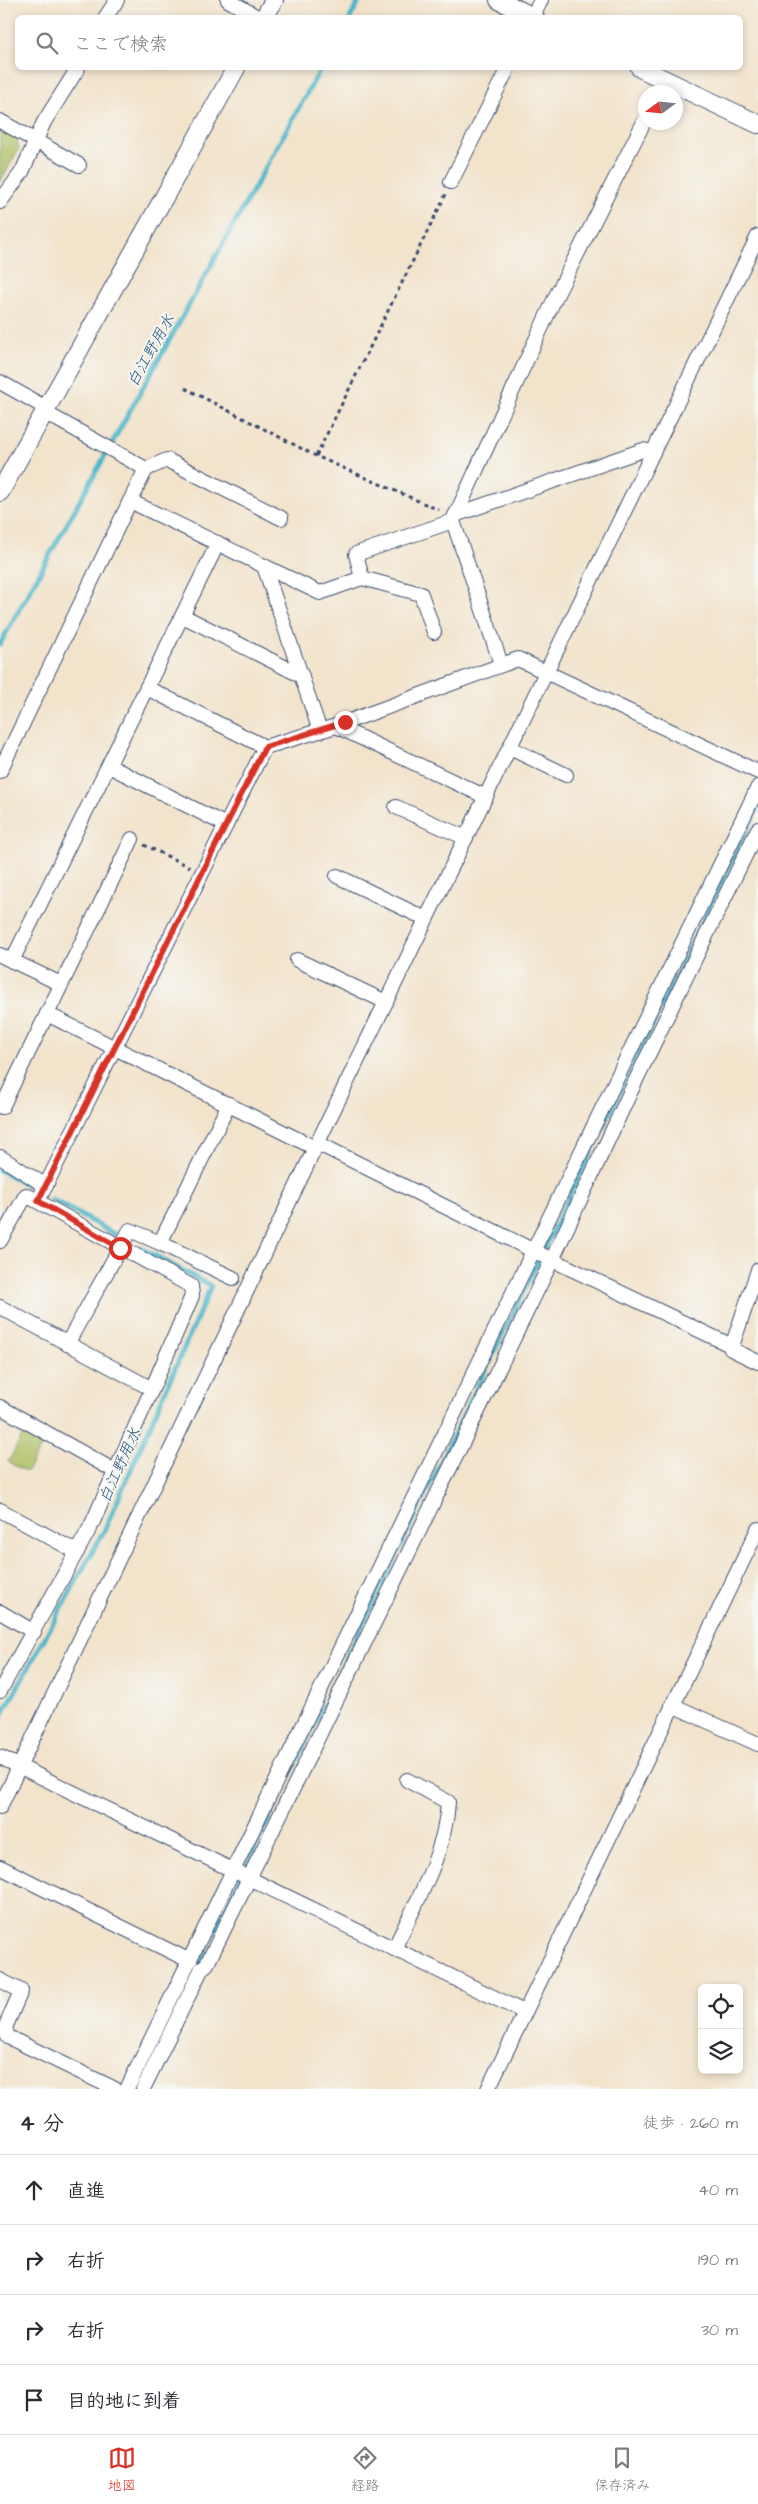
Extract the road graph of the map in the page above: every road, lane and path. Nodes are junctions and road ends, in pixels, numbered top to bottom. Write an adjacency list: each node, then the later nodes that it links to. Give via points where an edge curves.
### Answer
1 (117, 0): 6 (street)
2 (228, 0): 7 (street)
3 (274, 0): 8 (street)
4 (499, 0): 9 (street)
5 (541, 0): 10 (street)
6 (107, 15)
7 (254, 15)
8 (266, 15)
9 (529, 15)
10 (534, 15)
11 (77, 70): 20 (street, via 56,102)
12 (235, 70): 27 (street)
13 (507, 70): 22 (street)
14 (642, 70): 15 (street)
15 (661, 85)
16 (683, 94): 18 (street)
17 (0, 121): 20 (street)
18 (758, 124)
19 (640, 130): 34 (street, via 555,298)
20 (37, 142): 21 (street); 23 (street, via 22,172)
21 (79, 165)
22 (452, 182): 29 (path)
23 (0, 202)
24 (758, 236): 28 (street)
25 (0, 382): 27 (street)
26 (185, 388): 29 (path)
27 (45, 410): 30 (street); 31 (street)
28 (653, 452): 34 (street, via 643,450); 41 (street)
29 (316, 456): 34 (path)
30 (146, 469): 32 (street); 33 (street, via 167,460)
31 (0, 492)
32 (130, 501): 35 (street); 49 (street)
33 (281, 518)
34 (454, 518): 37 (street, via 356,554); 40 (street)
35 (218, 544): 36 (street); 38 (street)
36 (264, 566): 37 (street, via 320,593); 42 (street)
37 (362, 578): 39 (street, via 421,594)
38 (183, 616): 42 (street); 43 (street)
39 (434, 632)
40 (502, 664): 41 (street, via 518,659); 44 (street)
41 (548, 671): 47 (street); 50 (street)
42 (302, 676): 45 (street)
43 (147, 688): 46 (street); 48 (street)
44 (336, 726): 45 (street); 53 (street)
45 (320, 730): 46 (street)
46 (265, 747): 55 (street)
47 (510, 748): 51 (street); 53 (street)
48 (109, 766): 55 (street); 62 (street)
49 (0, 771)
50 (758, 772)
51 (566, 775)
52 (758, 787): 77 (street)
53 (486, 797): 57 (street)
54 (396, 807): 57 (street)
55 (226, 825): 59 (street)
56 (758, 829): 78 (street)
57 (466, 838): 61 (street)
58 (132, 839): 59 (path); 64 (street)
59 (202, 872): 67 (street)
60 (337, 876): 61 (street)
61 (426, 920): 65 (street)
62 (6, 958): 64 (street)
63 (297, 960): 65 (street)
64 (61, 984): 66 (street)
65 (386, 1002): 70 (street)
66 (47, 1014): 67 (street); 69 (street)
67 (115, 1048): 68 (street); 72 (street)
68 (228, 1104): 70 (street); 75 (street)
69 (0, 1106)
70 (316, 1145): 77 (street); 97 (street)
71 (0, 1157): 72 (street)
72 (46, 1186): 73 (street)
73 (38, 1201): 74 (street, via 26,1195); 76 (street)
74 (0, 1238)
75 (160, 1243): 76 (street, via 130,1230); 80 (street)
76 (120, 1248): 82 (street); 85 (street, via 191,1286 192,1296)
77 (535, 1252): 78 (street); 101 (street)
78 (551, 1260): 83 (street); 101 (street)
79 (758, 1270): 83 (street)
80 (233, 1278)
81 (0, 1307): 82 (street)
82 (67, 1344): 85 (street)
83 (732, 1346): 84 (street, via 731,1349)
84 (758, 1362)
85 (152, 1389): 87 (street)
86 (0, 1406): 87 (street)
87 (115, 1471): 90 (street)
88 (0, 1510): 90 (street)
89 (758, 1528): 94 (street)
90 (77, 1552): 92 (street)
91 (0, 1612): 92 (street)
92 (34, 1632): 93 (street)
93 (0, 1691)
94 (672, 1705): 95 (street); 105 (street)
95 (758, 1744)
96 (0, 1757): 97 (street)
97 (20, 1768): 99 (street); 101 (street)
98 (406, 1780): 102 (street, via 448,1802 448,1811 436,1859)
99 (0, 1807)
100 (0, 1867): 103 (street)
101 (241, 1874): 102 (street); 103 (street); 108 (street, via 207,1964 202,1968)
102 (394, 1949): 105 (street)
103 (190, 1961): 107 (street)
104 (0, 1980): 106 (street, via 21,1991 5,2028 8,2037)
105 (524, 2012): 109 (street)
106 (116, 2089)
107 (127, 2089)
108 (143, 2089)
109 (488, 2089)

